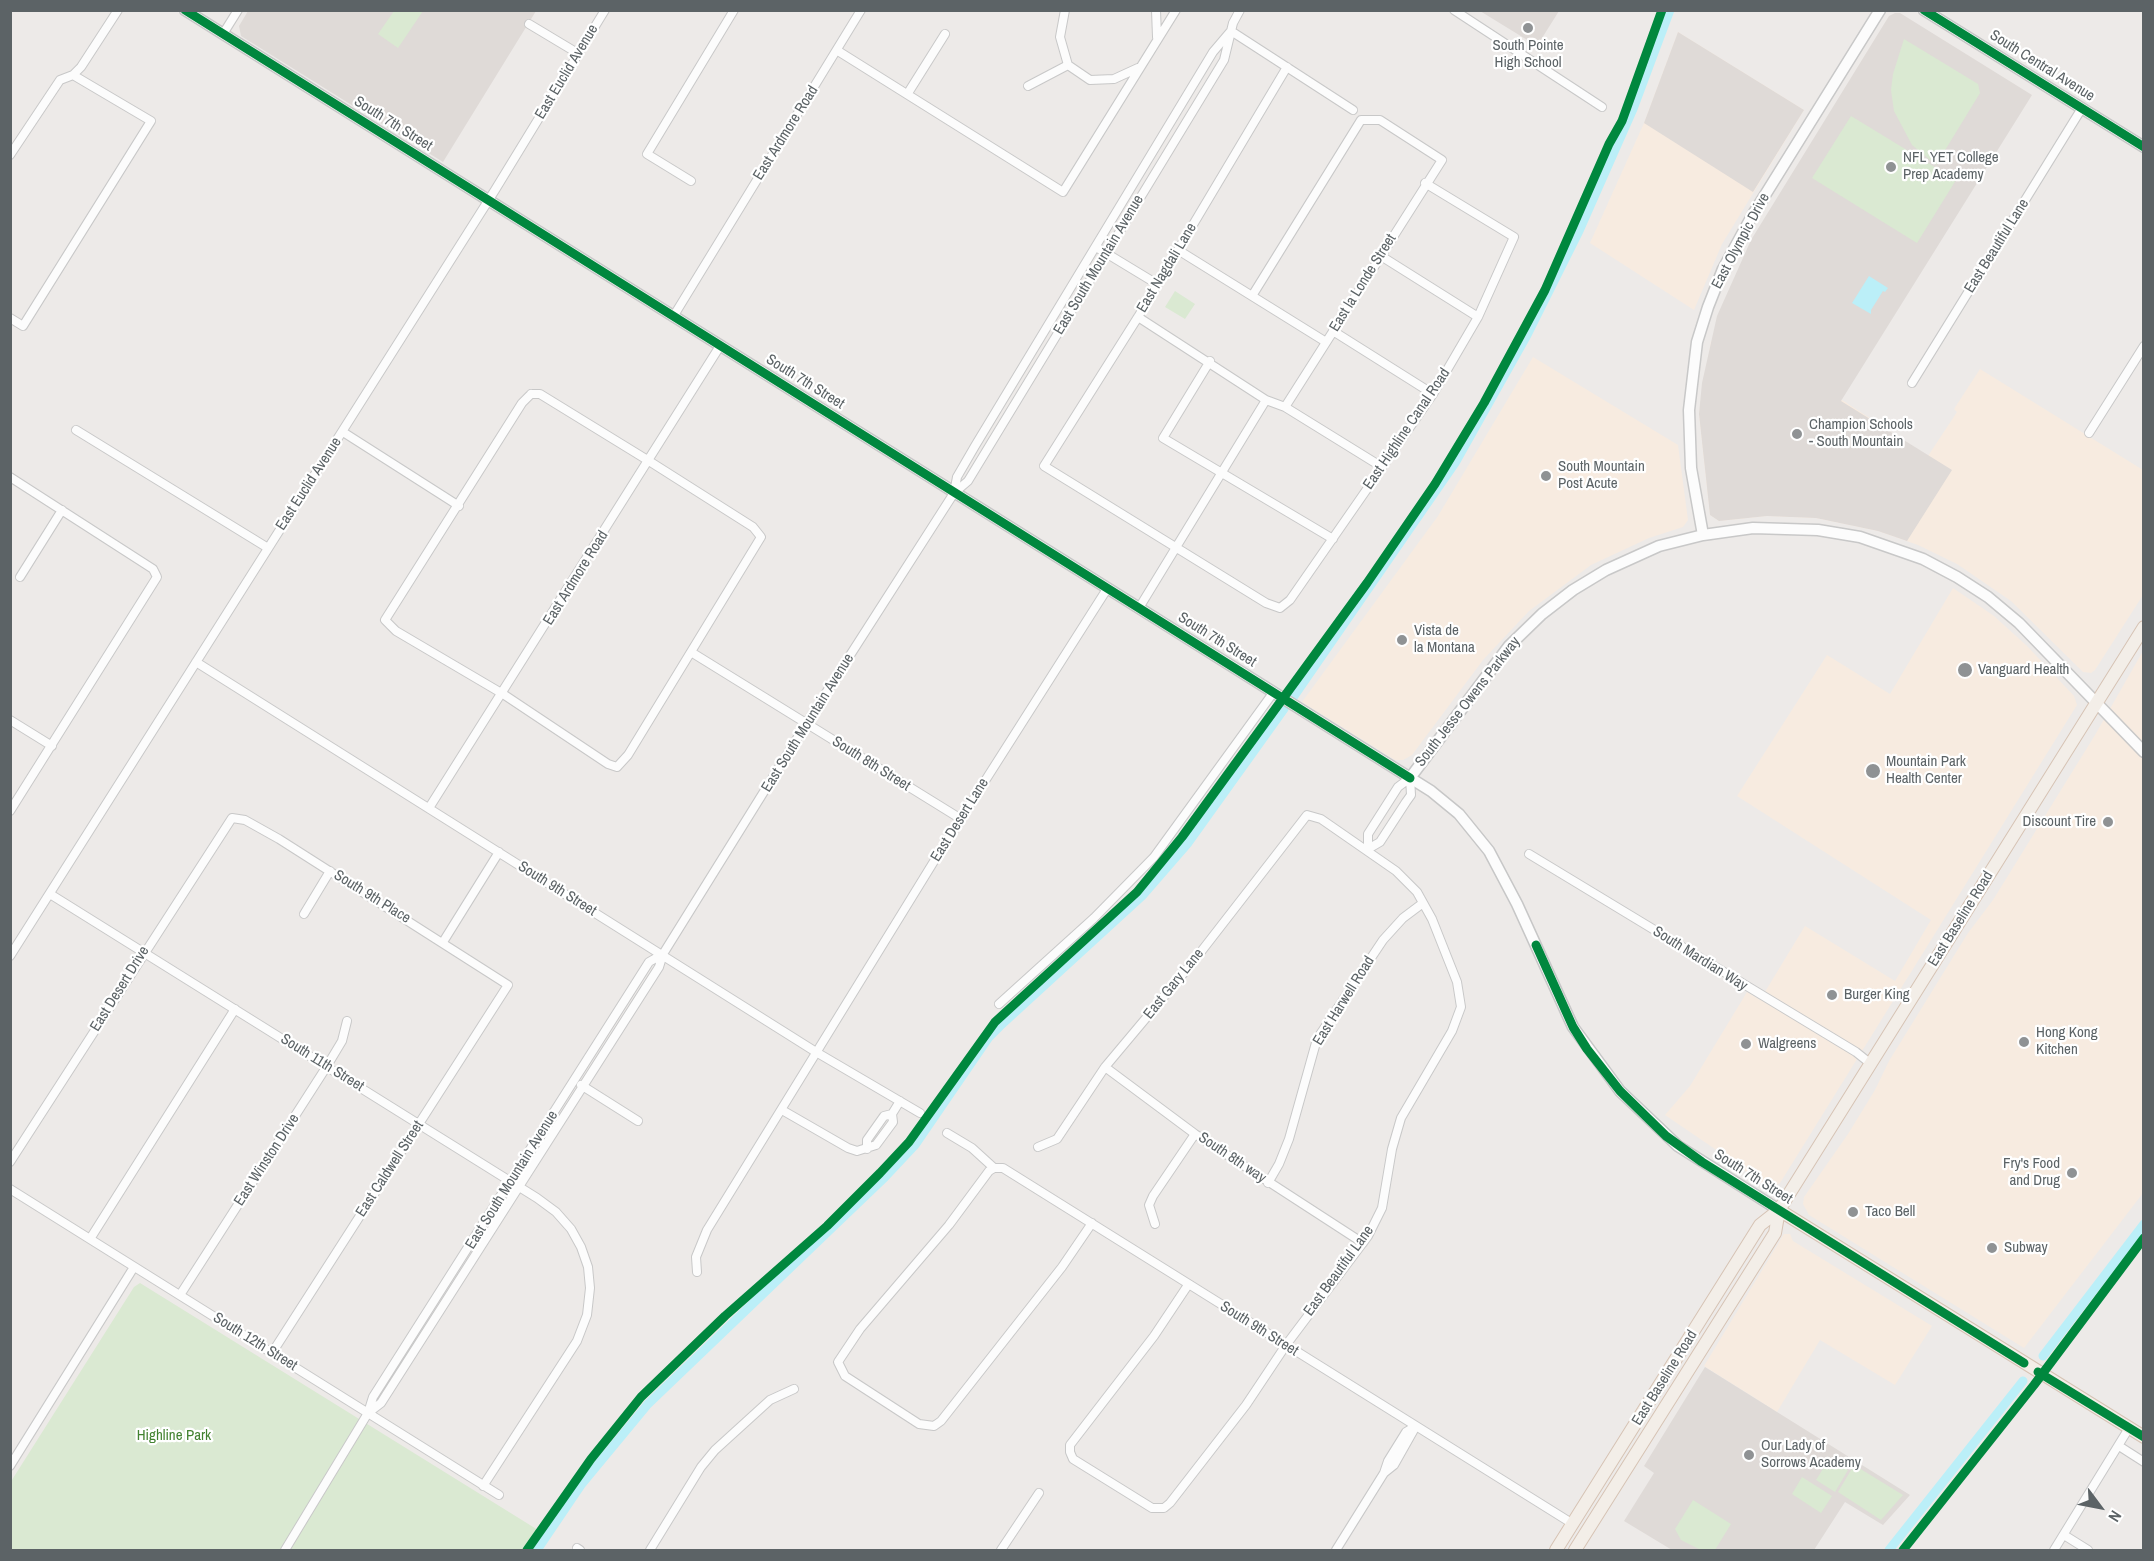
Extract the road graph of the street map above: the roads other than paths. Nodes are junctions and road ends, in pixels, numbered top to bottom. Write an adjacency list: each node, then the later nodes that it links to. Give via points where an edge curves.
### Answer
1 (118, 10): 24 (street)
2 (184, 10): 16 (main road, South 7th Street)
3 (238, 10): 16 (street)
4 (605, 10): 20 (street, East Euclid Avenue)
5 (734, 10): 32 (street, via 647,154)
6 (861, 10): 19 (street, East Ardmore Road)
7 (1065, 10): 21 (street, via 1060,37)
8 (1156, 10): 18 (street)
9 (1176, 10): 18 (street)
10 (1240, 10): 15 (street, East South Mountain Avenue)
11 (1454, 10): 27 (street)
12 (1880, 10): 64 (main road, East Olympic Drive, via 1753,214 1708,307 1694,357 1689,410 1691,468)
13 (1924, 10): 28 (main road, South Central Avenue)
14 (530, 24): 20 (street)
15 (1231, 31): 23 (street); 35 (street, East South Mountain Avenue, via 1213,52); 37 (street, East South Mountain Avenue, via 1224,60)
16 (223, 34): 34 (main road, South 7th Street)
17 (945, 34): 26 (street)
18 (1156, 42): 22 (street)
19 (838, 51): 26 (street); 41 (street, East Ardmore Road)
20 (579, 54): 34 (street, East Euclid Avenue)
21 (1068, 65): 22 (street, via 1090,80 1114,79); 25 (street)
22 (1141, 66): 26 (street, via 1063,192)
23 (1287, 67): 29 (street); 36 (street, East Nagdali Lane)
24 (73, 75): 31 (street, via 60,80); 44 (street, via 151,121 23,326)
25 (1028, 87)
26 (908, 93)
27 (1602, 107)
28 (2082, 108): 30 (main road, South Central Avenue); 50 (street, East Beautiful Lane)
29 (1353, 110)
30 (2144, 147)
31 (12, 150)
32 (691, 181)
33 (1425, 183): 38 (street, East la Londe Street); 40 (street, East la Londe Street, via 1442,160 1380,120 1361,120); 43 (street, East Highline Canal Road, via 1514,237)
34 (488, 201): 41 (main road, South 7th Street); 55 (street, East Euclid Avenue)
35 (1096, 247): 37 (street); 61 (street, East South Mountain Avenue, via 957,477)
36 (1178, 250): 39 (street, East Nagdali Lane); 40 (street)
37 (1106, 253): 39 (street); 61 (street, East South Mountain Avenue, via 968,481)
38 (1381, 256): 43 (street); 45 (street, East la Londe Street)
39 (1157, 284): 42 (street, East Nagdali Lane)
40 (1252, 296): 46 (street)
41 (673, 317): 47 (main road, South 7th Street)
42 (1138, 317): 49 (street); 67 (street, East Nagdali Lane, via 1044,466)
43 (1478, 317): 51 (street, East Highline Canal Road)
44 (10, 318)
45 (1333, 331): 46 (street, East la Londe Street); 51 (street)
46 (1326, 342): 53 (street, East la Londe Street)
47 (720, 346): 57 (street, East Ardmore Road); 61 (main road, South 7th Street)
48 (2144, 346): 56 (street)
49 (1210, 362): 52 (street); 59 (street, via 1163,438)
50 (1912, 384)
51 (1433, 393): 58 (street, East Highline Canal Road)
52 (1266, 400): 53 (street); 59 (street)
53 (1285, 407): 58 (street)
54 (76, 430): 66 (street)
55 (342, 432): 62 (street); 66 (street, East Euclid Avenue)
56 (2089, 433)
57 (649, 461): 62 (street, via 540,394 531,394); 72 (street, via 753,527 761,537); 75 (street, East Ardmore Road)
58 (1382, 467): 65 (street, East Highline Canal Road)
59 (1222, 472): 65 (street); 67 (street)
60 (10, 477): 63 (street)
61 (954, 493): 69 (main road, South 7th Street); 78 (street, East South Mountain Avenue)
62 (459, 506): 75 (street, via 385,620)
63 (62, 510): 68 (street); 79 (street, via 156,572 156,582)
64 (1702, 535): 76 (main road, South Jesse Owens Parkway, via 1753,528 1818,530 1860,537 1923,559 1996,603); 81 (main road, South Jesse Owens Parkway, via 1622,561 1589,579 1542,614 1504,652)
65 (1333, 539): 67 (street, East Highline Canal Road, via 1290,600 1280,608)
66 (268, 548): 73 (street, East Euclid Avenue)
67 (1177, 548): 70 (street)
68 (20, 577)
69 (1107, 589): 70 (main road, South 7th Street); 86 (street, East Desert Lane)
70 (1139, 608): 74 (main road, South 7th Street)
71 (2144, 627): 76 (main road, East Baseline Road)
72 (690, 652): 75 (street, via 628,755 617,766 608,764); 78 (street, South 8th Street)
73 (196, 662): 82 (street, South 9th Street); 92 (street, East Euclid Avenue)
74 (1273, 693): 81 (main road, South 7th Street); 100 (street, via 1154,857)
75 (503, 694): 82 (street, East Ardmore Road)
76 (2096, 702): 80 (main road, South Jesse Owens Parkway); 104 (main road, East Baseline Road)
77 (10, 720): 79 (street)
78 (806, 724): 86 (street, South 8th Street); 97 (street, East South Mountain Avenue)
79 (52, 746): 83 (street)
80 (2144, 752)
81 (1410, 778): 85 (street, via 1398,787); 87 (street, via 1411,795); 126 (main road, South 7th Street, via 1459,814 1489,851 1573,1027 1620,1091 1678,1146)
82 (429, 808): 89 (street, South 9th Street)
83 (10, 811)
84 (232, 818): 91 (street, South 9th Place, via 244,820); 96 (street, East Desert Drive)
85 (1378, 818): 87 (street); 88 (street, via 1368,834)
86 (961, 819): 103 (street, East Desert Lane)
87 (1390, 826): 88 (street, via 1380,842)
88 (1368, 849): 93 (street, via 1396,871); 106 (street, East Gary Lane, via 1321,819 1307,815)
89 (499, 852): 95 (street); 97 (street, South 9th Street)
90 (1529, 854): 104 (street, South Mardian Way)
91 (330, 871): 94 (street); 95 (street, South 9th Place)
92 (50, 894): 96 (street, South 11th Street); 98 (street, East Euclid Avenue)
93 (1423, 903): 123 (street, East Harwell Road, via 1383,940 1317,1039 1289,1139); 130 (street, East Beautiful Lane, via 1449,960 1461,1007 1452,1031 1401,1118 1382,1208)
94 (304, 914)
95 (443, 942): 99 (street, South 9th Place)
96 (144, 952): 101 (street, South 11th Street); 121 (street, East Desert Drive)
97 (663, 954): 103 (street, South 9th Street); 107 (street, East South Mountain Avenue, via 650,962); 108 (street, East South Mountain Avenue, via 659,967)
98 (10, 956)
99 (508, 985): 114 (street, East Caldwell Street)
100 (999, 1004)
101 (235, 1009): 105 (street, South 11th Street); 129 (street)
102 (347, 1021): 105 (street, East Winston Drive, via 342,1041)
103 (816, 1052): 109 (street, South 9th Street); 110 (street, East Desert Lane)
104 (1871, 1064): 126 (main road, East Baseline Road)
105 (327, 1066): 114 (street, South 11th Street); 134 (street, East Winston Drive)
106 (1105, 1067): 118 (street, South 8th way); 119 (street, East Gary Lane, via 1058,1139)
107 (574, 1082): 108 (street); 124 (street, East South Mountain Avenue)
108 (584, 1087): 113 (street); 124 (street, East South Mountain Avenue)
109 (900, 1101): 111 (street, South 9th Street); 112 (street)
110 (782, 1110): 120 (street, via 848,1148); 132 (street, East Desert Lane, via 707,1230 696,1257)
111 (920, 1113)
112 (892, 1114): 115 (street, via 884,1116); 117 (street, via 893,1122)
113 (638, 1122)
114 (419, 1124): 124 (street, South 11th Street); 136 (street, East Caldwell Street)
115 (875, 1129): 117 (street); 120 (street, via 867,1140)
116 (947, 1133): 122 (street, South 9th Street)
117 (884, 1134): 120 (street)
118 (1195, 1134): 123 (street, South 8th way); 128 (street, via 1153,1196 1149,1205)
119 (1038, 1147)
120 (867, 1149)
121 (10, 1162)
122 (994, 1168): 127 (street, South 9th Street, via 1003,1168); 127 (street, via 860,1329 838,1362 845,1376 919,1424 934,1426 1043,1291)
123 (1268, 1183): 130 (street, South 8th way)
124 (515, 1184): 140 (street, East South Mountain Avenue, via 381,1403); 147 (street, South 11th Street, via 556,1212 571,1229 588,1267 590,1288 587,1315 577,1341)
125 (10, 1189): 129 (street, South 12th Street)
126 (1779, 1210): 137 (main road, East Baseline Road, via 1761,1225); 138 (main road, East Baseline Road, via 1775,1233); 142 (main road, South 7th Street)
127 (1092, 1223): 133 (street, South 9th Street)
128 (1155, 1224)
129 (90, 1239): 131 (street, South 12th Street)
130 (1363, 1243): 135 (street, East Beautiful Lane)
131 (134, 1267): 134 (street, South 12th Street); 146 (street)
132 (697, 1272)
133 (1188, 1285): 135 (street, South 9th Street); 135 (street, East Beautiful Lane, via 1077,1436 1070,1452 1073,1459 1152,1508 1164,1508 1246,1405)
134 (180, 1295): 136 (street, South 12th Street)
135 (1286, 1345): 141 (street, South 9th Street)
136 (272, 1353): 140 (street, South 12th Street)
137 (1669, 1372): 138 (main road); 150 (main road, East Baseline Road)
138 (1682, 1380): 151 (main road, East Baseline Road)
139 (794, 1389): 154 (street, via 770,1400 715,1450)
140 (368, 1413): 147 (street, South 12th Street); 153 (street, East South Mountain Avenue)
141 (1416, 1425): 150 (street, South 9th Street); 156 (street, via 1406,1432)
142 (2129, 1428): 143 (main road, South 7th Street); 144 (street)
143 (2144, 1437)
144 (2119, 1446): 145 (street); 152 (street)
145 (2144, 1462)
146 (10, 1466)
147 (483, 1486): 149 (street, South 12th Street)
148 (1039, 1493): 155 (street)
149 (499, 1495)
150 (1573, 1524): 151 (main road); 157 (main road, East Baseline Road)
151 (1586, 1532): 158 (main road, East Baseline Road)
152 (2064, 1535): 159 (street); 160 (street)
153 (285, 1551)
154 (650, 1551)
155 (1001, 1551)
156 (1336, 1551)
157 (1557, 1551)
158 (1575, 1551)
159 (2054, 1551)
160 (2088, 1551)

